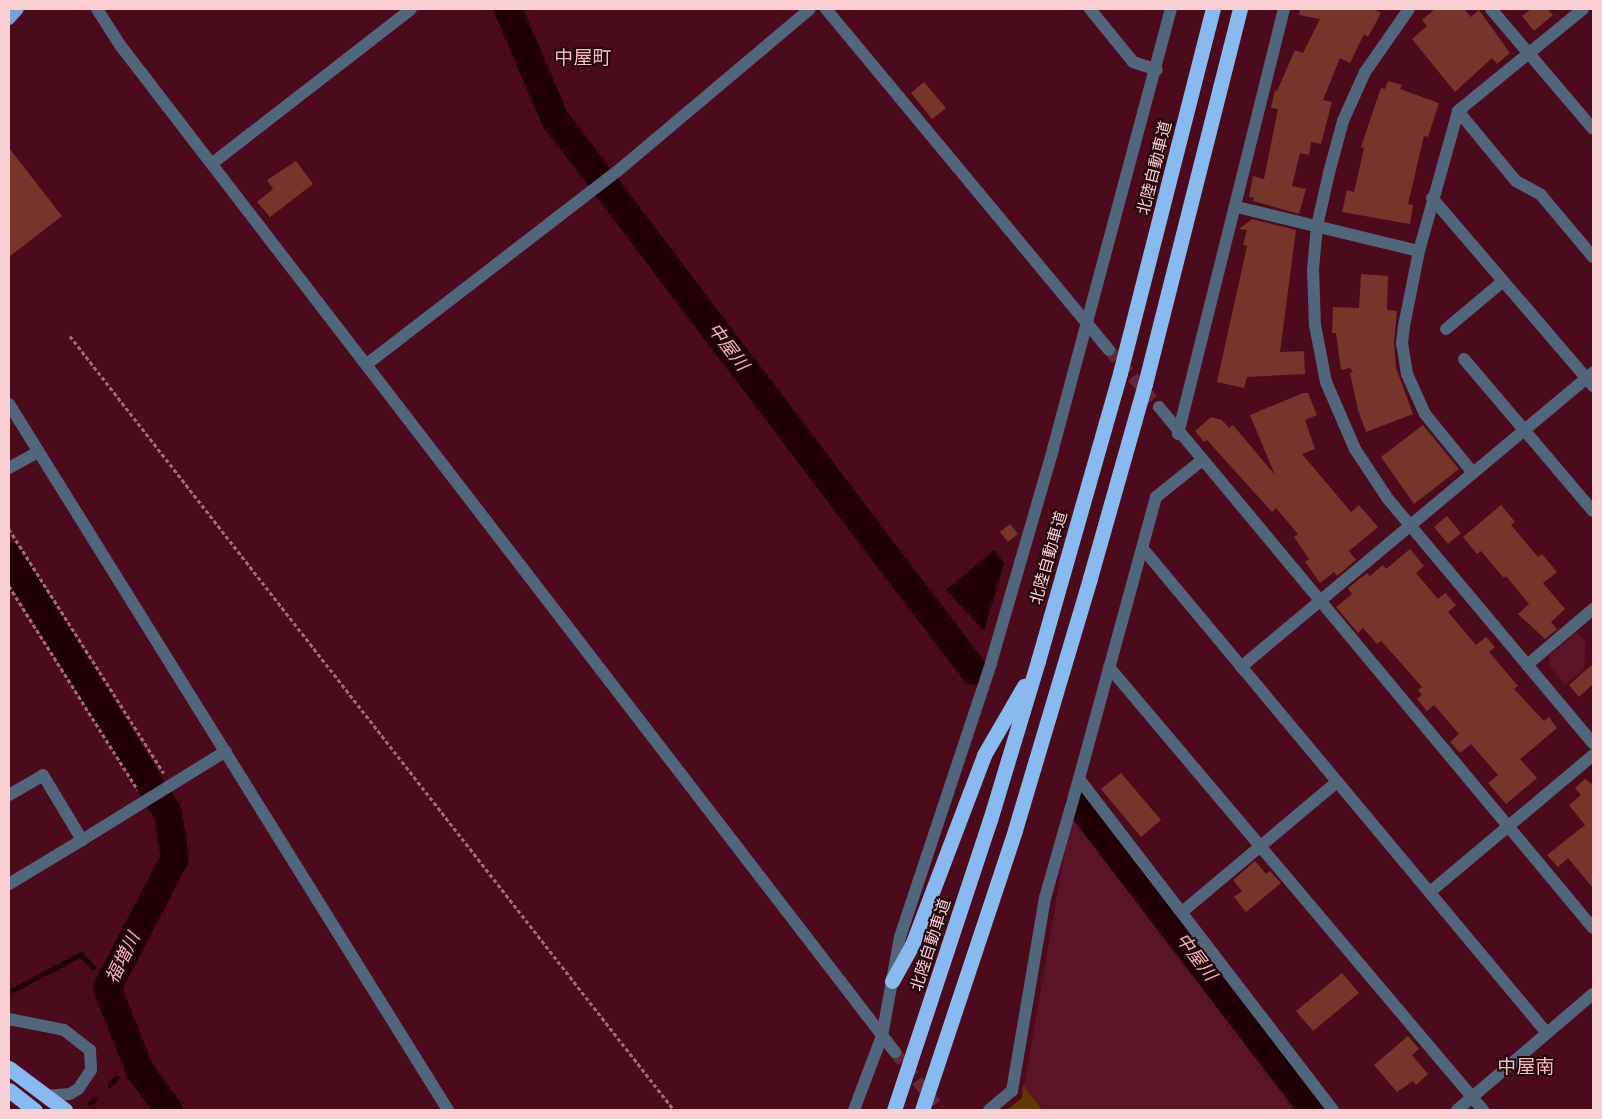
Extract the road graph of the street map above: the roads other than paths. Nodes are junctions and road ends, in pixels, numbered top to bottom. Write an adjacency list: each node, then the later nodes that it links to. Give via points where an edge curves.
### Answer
1 (18, 9): 14 (main road)
2 (97, 9): 19 (street, via 120,45)
3 (411, 9): 19 (street)
4 (810, 9): 30 (street, via 620,169)
5 (826, 9): 26 (street)
6 (1090, 9): 16 (street, via 1134,62)
7 (1171, 9): 16 (street)
8 (1213, 9): 45 (highway, 北陸自動車道, via 1120,373)
9 (1240, 9): 79 (highway, via 1147,375 1090,578 1015,830)
10 (1284, 9): 21 (street)
11 (1409, 9): 22 (street, via 1379,49 1354,96 1335,147)
12 (1491, 9): 15 (street)
13 (1583, 9): 15 (street)
14 (9, 19)
15 (1529, 54): 17 (street); 18 (street)
16 (1157, 70): 26 (street)
17 (1458, 112): 20 (street); 24 (street, via 1516,181 1541,195)
18 (1593, 129)
19 (214, 162): 30 (street)
20 (1432, 198): 23 (street); 25 (street)
21 (1237, 207): 22 (street); 35 (street)
22 (1317, 226): 23 (street); 41 (street, via 1313,298 1326,382 1359,456)
23 (1419, 251): 39 (street, via 1404,326 1407,374 1425,414)
24 (1593, 257)
25 (1502, 282): 27 (street); 31 (street)
26 (1086, 323): 28 (street); 63 (street, via 990,663 900,937)
27 (1446, 329)
28 (1109, 350)
29 (1464, 359): 34 (street)
30 (367, 364): 67 (street)
31 (1591, 379): 34 (street)
32 (9, 404): 36 (street)
33 (1158, 407): 35 (street)
34 (1525, 430): 39 (street); 40 (street)
35 (1178, 434): 37 (street)
36 (38, 452): 38 (street); 50 (street)
37 (1201, 461): 42 (street, via 1156,497); 43 (street)
38 (9, 468)
39 (1474, 474): 41 (street)
40 (1593, 511)
41 (1411, 526): 43 (street); 46 (street)
42 (1144, 550): 47 (street); 48 (street)
43 (1319, 602): 48 (street); 55 (street)
44 (1593, 609): 46 (street)
45 (1038, 660): 62 (highway, 北陸自動車道); 63 (highway, via 984,754 912,945)
46 (1527, 665): 49 (street)
47 (1109, 667): 52 (street); 57 (street)
48 (1241, 668): 53 (street)
49 (1593, 743)
50 (226, 751): 56 (street); 75 (street)
51 (1593, 755): 55 (street)
52 (1079, 779): 60 (street); 80 (street, via 1045,898 1012,1091)
53 (1337, 782): 57 (street); 59 (street)
54 (9, 795): 56 (street, via 43,775)
55 (1508, 827): 59 (street); 61 (street)
56 (82, 840): 58 (street)
57 (1262, 846): 60 (street); 72 (street)
58 (9, 884)
59 (1430, 892): 66 (street)
60 (1182, 912): 81 (street)
61 (1593, 928)
62 (939, 979): 77 (highway); 78 (highway, 北陸自動車道)
63 (892, 981): 67 (street)
64 (1593, 994): 66 (street)
65 (9, 1019): 71 (street, via 64,1030 90,1050 91,1070 78,1089 70,1094)
66 (1546, 1032): 72 (street)
67 (882, 1036): 68 (street); 76 (street)
68 (895, 1052)
69 (9, 1068): 71 (highway)
70 (9, 1090): 73 (highway)
71 (49, 1096): 74 (highway)
72 (1472, 1098): 82 (street); 83 (street)
73 (35, 1110)
74 (65, 1110)
75 (448, 1110)
76 (854, 1110)
77 (886, 1110)
78 (894, 1110)
79 (922, 1110)
80 (989, 1110)
81 (1333, 1110)
82 (1457, 1110)
83 (1483, 1110)

